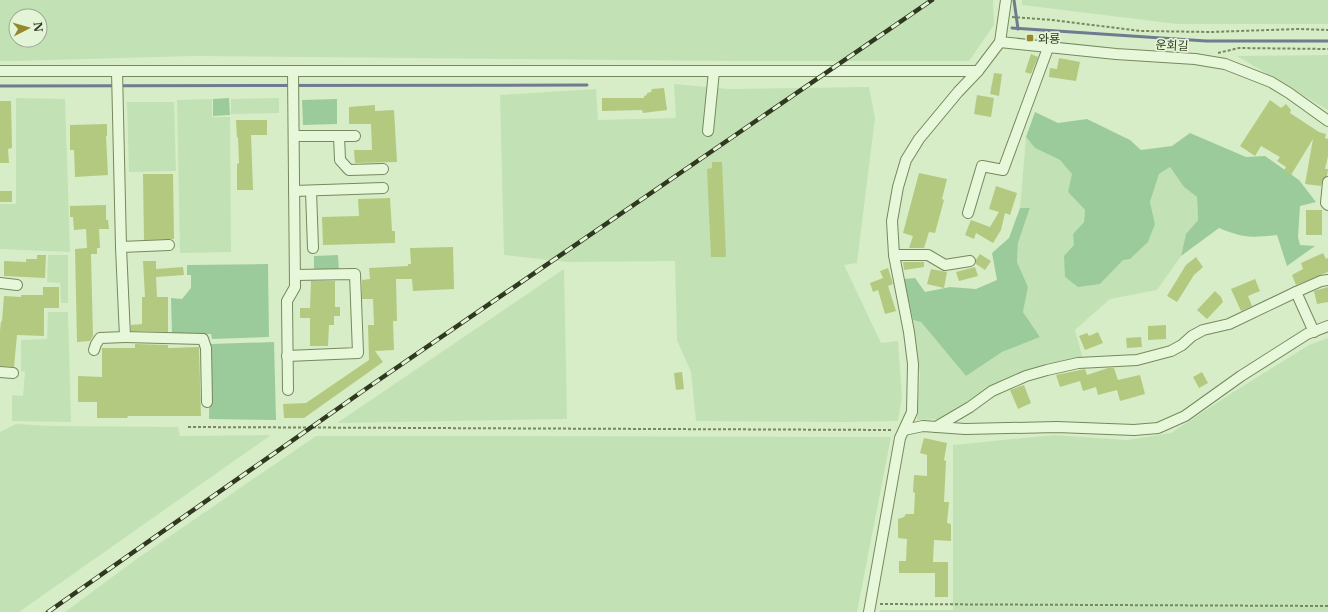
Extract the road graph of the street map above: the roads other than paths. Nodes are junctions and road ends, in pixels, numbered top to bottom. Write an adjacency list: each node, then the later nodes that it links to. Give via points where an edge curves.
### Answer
1 (1006, 0): 2 (street)
2 (1000, 42): 3 (street, 운회길); 8 (street)
3 (1048, 48): 9 (street, 운회길, via 1196,59 1225,64 1271,82); 20 (street, via 1003,170 982,166)
4 (0, 71): 5 (street)
5 (117, 71): 6 (street); 22 (street)
6 (293, 71): 7 (street); 11 (street)
7 (714, 71): 8 (street); 10 (street)
8 (978, 71): 24 (street, via 919,140 906,160 892,220)
9 (1328, 121)
10 (708, 131)
11 (294, 136): 12 (street); 17 (street)
12 (339, 136): 13 (street); 14 (street, via 340,160 349,170)
13 (354, 136)
14 (383, 169)
15 (1328, 182): 19 (street)
16 (383, 188): 18 (street)
17 (294, 191): 18 (street); 26 (street)
18 (311, 191): 23 (street)
19 (1328, 204)
20 (968, 213)
21 (169, 245): 22 (street)
22 (121, 247): 33 (street)
23 (313, 248)
24 (894, 255): 25 (street, via 928,255 946,265); 41 (street, via 913,364 912,412)
25 (970, 261)
26 (295, 275): 35 (street, via 295,287 287,301); 35 (street, via 355,274 358,353)
27 (1328, 280): 30 (street)
28 (0, 283): 29 (street)
29 (17, 285)
30 (1296, 292): 32 (street); 40 (street, via 1229,324 1203,330 1171,351 1137,360 1078,363 1026,376 992,391)
31 (1328, 326): 32 (street)
32 (1314, 332): 40 (street, via 1240,376 1185,416 1158,428 1134,430)
33 (125, 337): 34 (street, via 100,338); 39 (street, via 204,339)
34 (94, 350)
35 (287, 356): 38 (street)
36 (0, 372): 37 (street)
37 (14, 373)
38 (288, 390)
39 (207, 402)
40 (936, 427): 41 (street, via 923,426)
41 (904, 430): 42 (street)
42 (870, 608)

